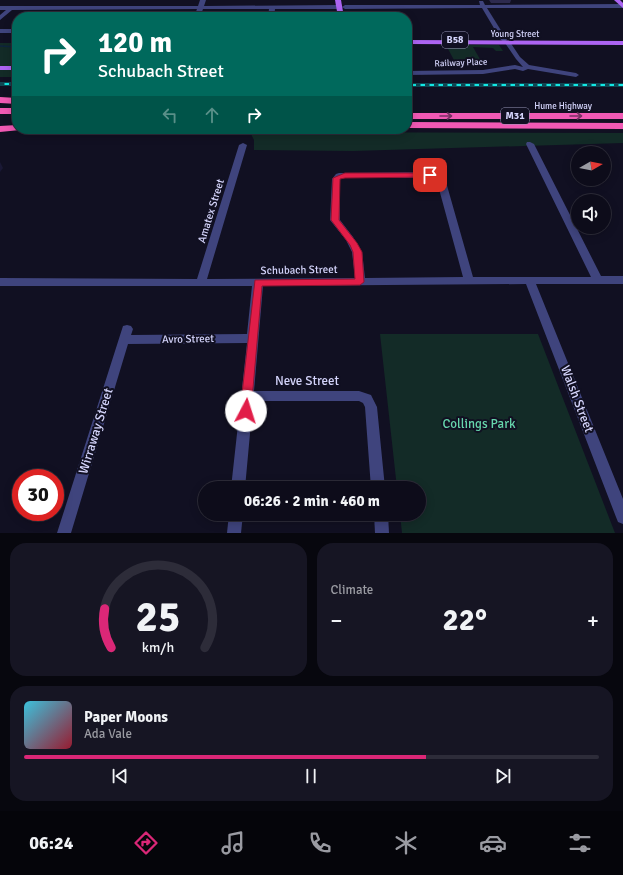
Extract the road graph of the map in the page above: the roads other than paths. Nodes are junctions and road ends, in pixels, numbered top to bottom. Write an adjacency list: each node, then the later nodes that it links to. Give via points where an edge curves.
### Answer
1 (65, 0): 10 (street)
2 (203, 0): 11 (street)
3 (338, 0): 13 (main road)
4 (344, 0): 13 (main road)
5 (480, 0): 8 (street)
6 (518, 0): 9 (street)
7 (621, 3): 9 (street, via 606,6)
8 (483, 6): 9 (street); 13 (street); 24 (street)
9 (523, 6)
10 (60, 7): 11 (street, via 105,10); 15 (street)
11 (201, 7): 12 (street); 16 (street)
12 (272, 7): 13 (street); 17 (street)
13 (342, 7): 18 (main road); 19 (main road)
14 (0, 8): 15 (street)
15 (11, 8): 20 (street)
16 (199, 12)
17 (271, 12)
18 (342, 12)
19 (344, 12)
20 (0, 18)
21 (0, 31): 22 (street)
22 (12, 31)
23 (412, 41): 24 (main road, Young Street / B58)
24 (505, 42): 25 (main road, Young Street / B58); 26 (street); 27 (street)
25 (623, 42)
26 (514, 65): 27 (street, Railway Place, via 523,69); 30 (street, Railway Place, via 483,72)
27 (526, 65): 31 (street)
28 (0, 68): 29 (main road)
29 (12, 69)
30 (412, 73)
31 (576, 75)
32 (0, 100): 33 (highway)
33 (12, 101)
34 (0, 111): 35 (highway)
35 (12, 111)
36 (412, 116): 37 (highway, Hume Highway / M31, one-way to 37)
37 (623, 116)
38 (0, 119): 39 (highway)
39 (12, 119)
40 (412, 125): 41 (highway, Hume Highway / M31)
41 (623, 126)
42 (12, 128): 43 (highway)
43 (0, 129)
44 (530, 144): 46 (street)
45 (243, 145): 52 (street, Amatex Street)
46 (598, 280): 47 (street, Schubach Street); 49 (street, Schubach Street)
47 (623, 280)
48 (469, 281): 49 (street, Schubach Street); 51 (street, Schubach Street); 51 (street, via 441,175 336,176 335,220 357,252)
49 (530, 281): 59 (street, Walsh Street)
50 (0, 282): 52 (street, Schubach Street)
51 (360, 282): 53 (street, Schubach Street)
52 (201, 283): 53 (street, Schubach Street)
53 (258, 283): 55 (street)
54 (126, 334): 55 (street, Avro Street); 62 (street, Wirraway Street)
55 (252, 338): 56 (street)
56 (247, 396): 57 (street); 58 (street, Neve Street, via 359,396 367,399 371,407)
57 (239, 481)
58 (377, 481)
59 (623, 517)
60 (235, 521): 63 (street)
61 (381, 521): 64 (street)
62 (64, 533)
63 (234, 533)
64 (382, 533)

